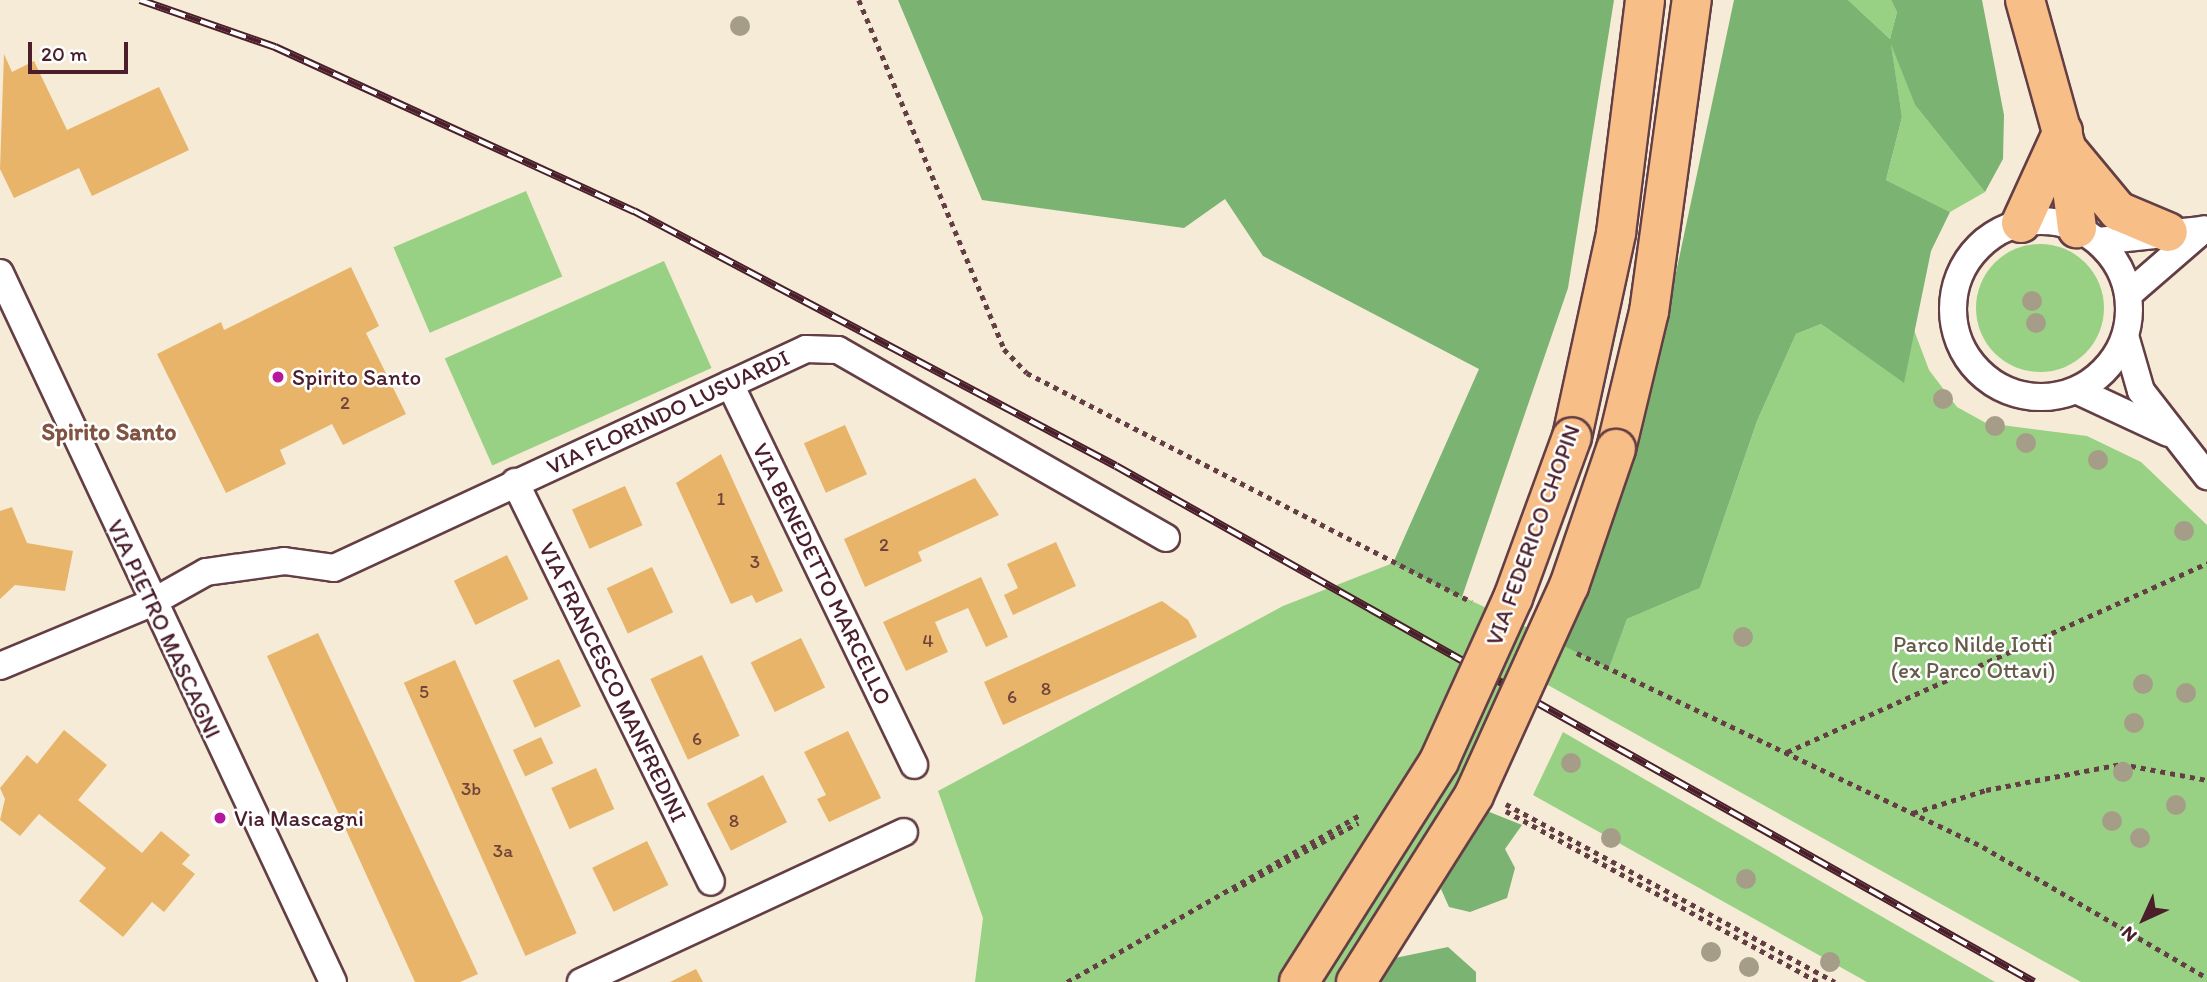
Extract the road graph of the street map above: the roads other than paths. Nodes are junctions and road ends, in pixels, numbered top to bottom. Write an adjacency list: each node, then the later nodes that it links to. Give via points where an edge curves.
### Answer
1 (1646, 0): 24 (main road, VIA FEDERICO CHOPIN, bridge, via 1616,233 1572,437 1513,598 1439,761)
2 (1692, 0): 25 (main road, VIA FEDERICO CHOPIN, bridge, via 1649,312 1616,449 1569,586 1474,795)
3 (2025, 0): 4 (main road)
4 (2065, 141): 5 (main road); 6 (main road, via 2118,211); 7 (main road)
5 (2021, 223): 7 (street); 12 (street, via 1970,257 1956,284 1956,333 1983,377 2017,395 2048,398)
6 (2192, 230): 7 (street); 9 (street)
7 (2087, 234): 9 (street, via 2123,273)
8 (0, 273): 17 (street, VIA PIETRO MASCAGNI)
9 (2129, 294): 10 (street)
10 (2126, 339): 12 (street, via 2107,370); 13 (street, via 2141,391)
11 (730, 384): 15 (street, VIA FLORINDO LUSUARDI); 16 (street, VIA FLORINDO LUSUARDI, via 806,349 838,350); 19 (street, VIA BENEDETTO MARCELLO)
12 (2078, 391): 13 (street)
13 (2176, 438): 14 (street)
14 (2207, 476)
15 (515, 482): 17 (street, VIA FLORINDO LUSUARDI, via 334,568 284,561 206,572); 21 (street, VIA FRANCESCO MANFREDINI)
16 (1166, 538)
17 (151, 603): 18 (street, VIA FLORINDO LUSUARDI); 22 (street, VIA PIETRO MASCAGNI)
18 (0, 666)
19 (914, 765)
20 (904, 832): 23 (street)
21 (711, 883)
22 (333, 982)
23 (581, 982)
24 (1299, 982)
25 (1356, 982)

